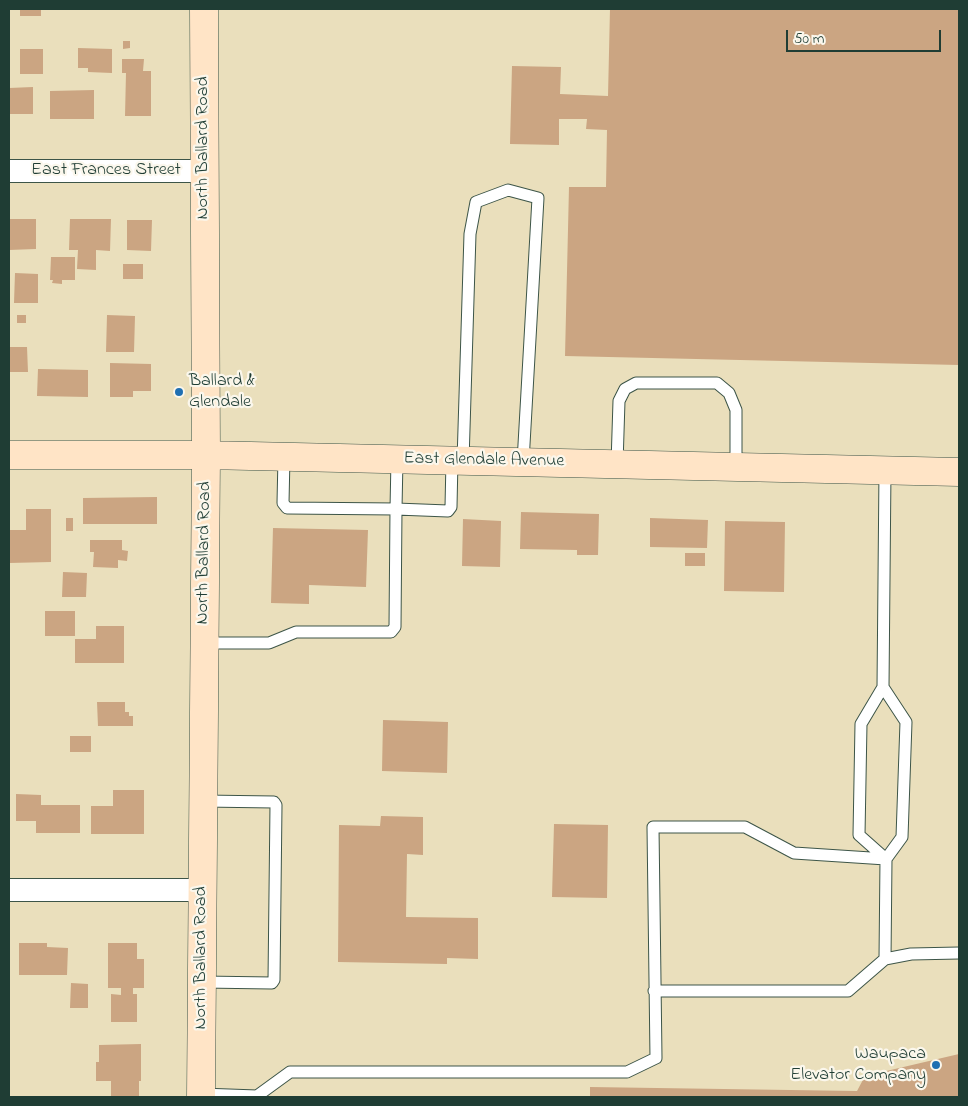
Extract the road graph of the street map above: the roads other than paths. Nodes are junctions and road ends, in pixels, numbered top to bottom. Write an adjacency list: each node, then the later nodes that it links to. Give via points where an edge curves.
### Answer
1 (204, 9): 3 (main road, North Ballard Road)
2 (9, 171): 3 (street, East Frances Street)
3 (204, 171): 5 (main road, North Ballard Road)
4 (9, 455): 5 (main road, East Glendale Avenue)
5 (206, 455): 6 (main road, East Glendale Avenue); 15 (main road, North Ballard Road)
6 (284, 456): 7 (main road, East Glendale Avenue); 14 (lane, via 282,503 287,508)
7 (397, 459): 8 (main road, East Glendale Avenue); 14 (lane)
8 (458, 460): 9 (main road, East Glendale Avenue); 9 (lane, via 470,234 476,202 508,190 538,198); 14 (lane, via 448,511)
9 (523, 462): 10 (main road, East Glendale Avenue)
10 (617, 464): 11 (main road, East Glendale Avenue); 11 (lane, via 619,401 625,389 636,383 717,383 729,393 736,410)
11 (736, 467): 12 (main road, East Glendale Avenue)
12 (885, 470): 13 (main road, East Glendale Avenue); 16 (lane)
13 (959, 472)
14 (396, 509): 15 (lane, via 395,627 391,632 296,632 269,643)
15 (204, 643): 17 (main road, North Ballard Road)
16 (883, 687): 18 (lane, via 906,722 902,837); 18 (lane, via 861,724 859,835)
17 (202, 801): 20 (main road, North Ballard Road); 23 (lane, via 274,802 276,805 274,980 272,983)
18 (886, 859): 22 (lane); 24 (lane, via 794,853 745,827 654,827)
19 (9, 890): 20 (street)
20 (202, 890): 23 (main road, North Ballard Road)
21 (959, 953): 22 (lane, via 912,954)
22 (885, 959): 24 (lane, via 848,992)
23 (202, 982): 25 (main road, North Ballard Road)
24 (654, 991): 26 (lane, via 656,1058 627,1072 290,1072)
25 (201, 1096): 26 (lane)
26 (257, 1097)

